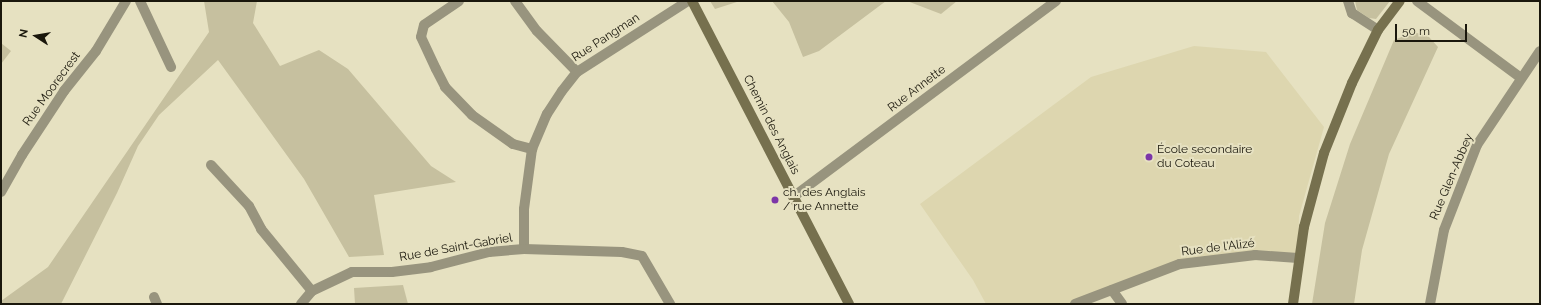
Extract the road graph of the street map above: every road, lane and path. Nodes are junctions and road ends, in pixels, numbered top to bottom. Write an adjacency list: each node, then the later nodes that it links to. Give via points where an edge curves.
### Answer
1 (126, 1): 18 (street, Rue Moorecrest, via 96,51 64,91 30,142)
2 (140, 1): 13 (street)
3 (459, 1): 16 (street, via 424,25 421,37 436,69 445,87 472,115 513,144)
4 (515, 1): 14 (street, via 537,31)
5 (688, 1): 14 (street, Rue Pangman)
6 (692, 1): 19 (street, Chemin des Anglais)
7 (1056, 1): 19 (street, Rue Annette)
8 (1348, 1): 11 (street, via 1352,13)
9 (1400, 1): 11 (street)
10 (1417, 1): 15 (street)
11 (1378, 30): 21 (street, via 1352,83 1322,160 1309,203)
12 (1540, 51): 15 (street, Rue Glen-Abbey)
13 (171, 67)
14 (577, 72): 16 (street, Rue Pangman, via 547,114)
15 (1521, 78): 30 (street, Rue Glen-Abbey, via 1477,145 1444,230)
16 (532, 149): 20 (street, Rue Pangman, via 524,209)
17 (211, 165): 23 (street, via 249,206 261,230)
18 (1, 192)
19 (793, 197): 26 (street, Chemin des Anglais)
20 (524, 249): 23 (street, Rue de Saint-Gabriel, via 489,252 431,267 392,272 352,272); 25 (street, Rue de Saint-Gabriel, via 622,252 642,256)
21 (1298, 258): 22 (street, Rue de l'Alizé, via 1256,255 1180,264); 29 (street)
22 (1112, 290): 27 (street, Rue de l'Alizé); 28 (street)
23 (312, 291): 24 (street, Rue de Saint-Gabriel)
24 (300, 304)
25 (670, 304)
26 (849, 304)
27 (1075, 304)
28 (1122, 304)
29 (1293, 304)
30 (1430, 304)

